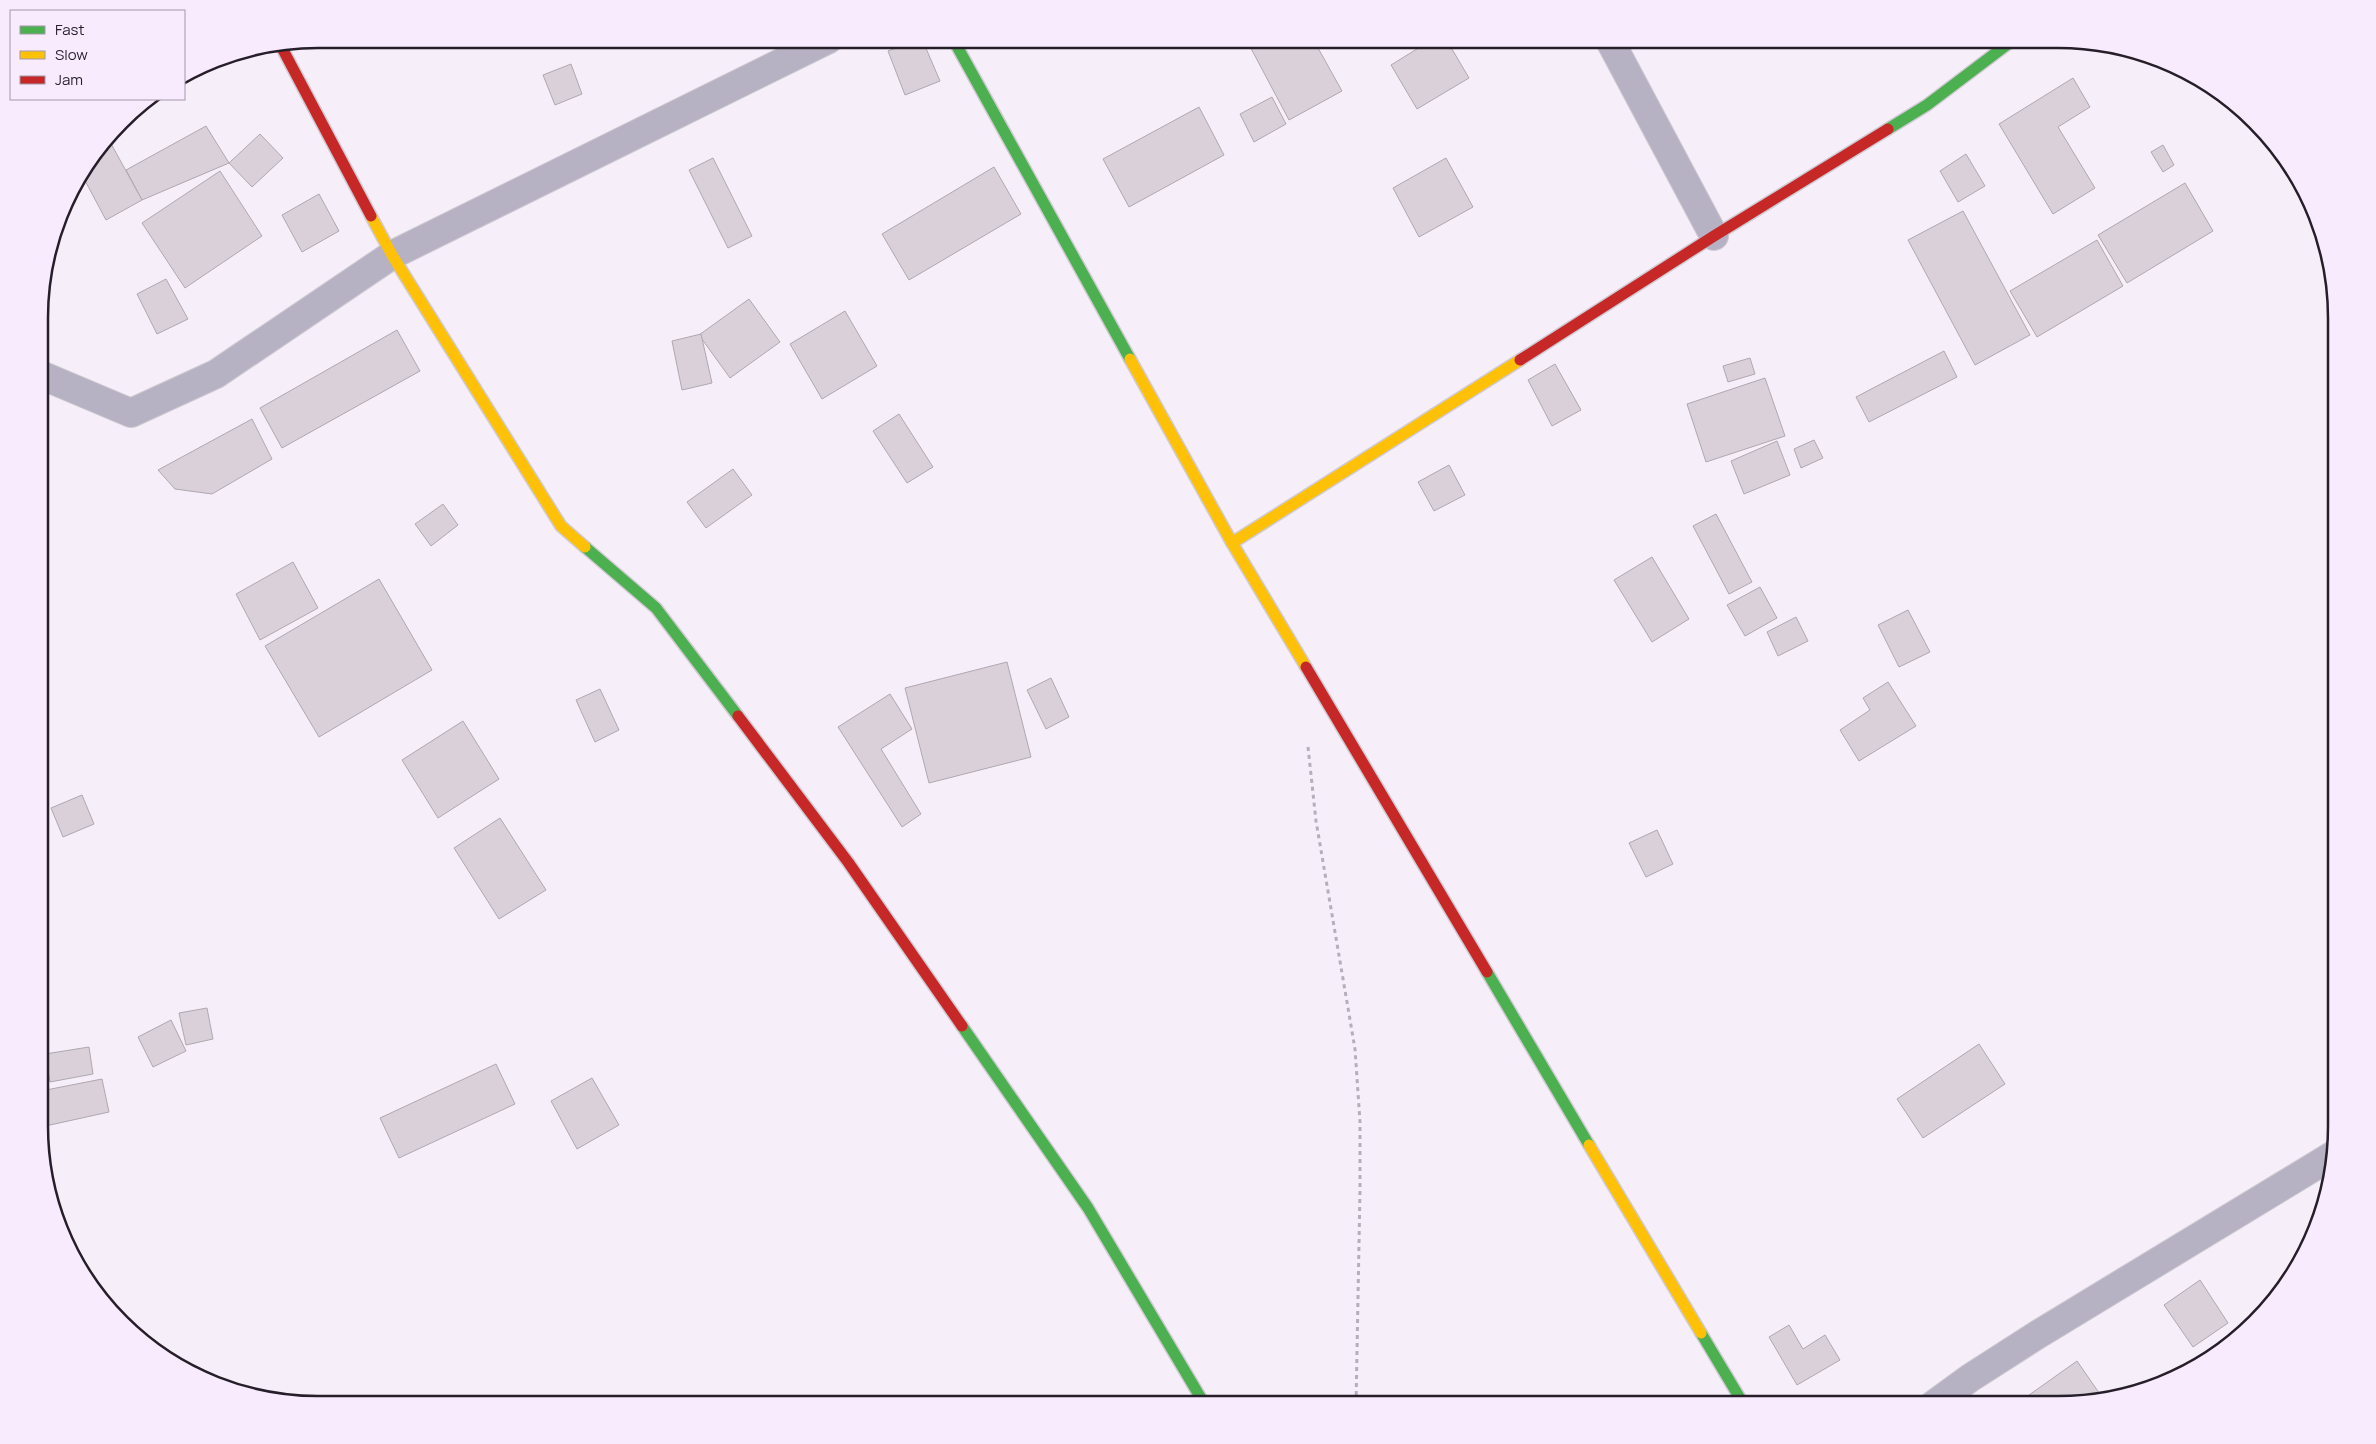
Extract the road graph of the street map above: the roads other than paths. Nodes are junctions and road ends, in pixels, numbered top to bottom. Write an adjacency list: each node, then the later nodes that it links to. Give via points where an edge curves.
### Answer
1 (811, 48): 7 (street)
2 (958, 48): 9 (street)
3 (1614, 48): 6 (street)
4 (2003, 48): 6 (street, via 1928,105)
5 (283, 50): 7 (street)
6 (1714, 236): 9 (street)
7 (392, 255): 8 (street, via 216,374 131,413); 11 (street, via 561,526 656,608 848,862 1088,1208)
8 (48, 378)
9 (1232, 543): 12 (street)
10 (2326, 1159): 13 (street, via 2037,1335)
11 (1199, 1396)
12 (1739, 1396)
13 (1945, 1396)

